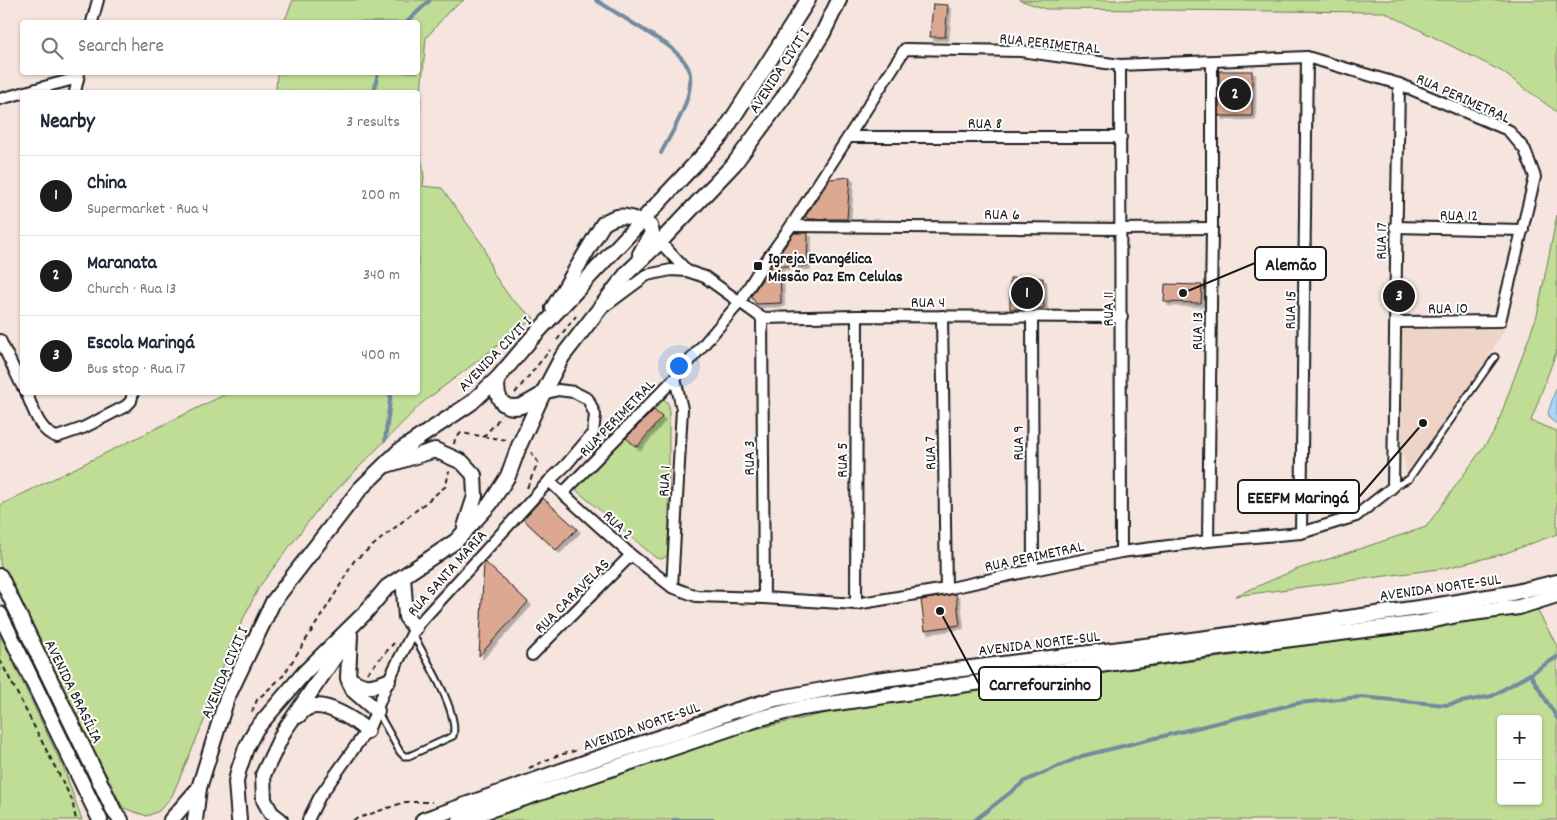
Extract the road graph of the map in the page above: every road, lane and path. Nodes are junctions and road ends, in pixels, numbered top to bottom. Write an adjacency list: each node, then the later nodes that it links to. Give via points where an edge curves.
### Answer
1 (98, 0): 4 (street)
2 (808, 0): 16 (main road, AVENIDA CIVIT I, via 722,135)
3 (839, 0): 22 (main road, AVENIDA CIVIT I, via 783,98 734,164)
4 (93, 20)
5 (1307, 57): 6 (street, RUA PERIMETRAL); 9 (street, RUA PERIMETRAL); 50 (street, RUA 15)
6 (1212, 62): 7 (street, RUA PERIMETRAL); 19 (street, RUA 13)
7 (1120, 65): 14 (street, RUA PERIMETRAL, via 1021,51 905,49); 15 (street, RUA 11)
8 (79, 75): 10 (street); 11 (street)
9 (1399, 84): 18 (street, RUA 17); 21 (street, RUA PERIMETRAL, via 1508,130 1525,150 1535,177)
10 (33, 90)
11 (75, 90)
12 (20, 94): 13 (street)
13 (0, 99)
14 (849, 137): 15 (street, RUA 8); 17 (street, RUA PERIMETRAL)
15 (1121, 137): 20 (street, RUA 11)
16 (642, 222): 24 (main road, via 650,226 652,233); 35 (main road, AVENIDA CIVIT I); 35 (main road, via 620,216 602,224)
17 (791, 226): 20 (street, RUA 6); 25 (street, RUA PERIMETRAL)
18 (1395, 227): 21 (street, RUA 12); 34 (street, RUA 17)
19 (1212, 228): 20 (street, RUA 6); 52 (street, RUA 13)
20 (1121, 229): 30 (street, RUA 11)
21 (1523, 230): 33 (street, RUA PERIMETRAL)
22 (660, 242): 23 (street); 24 (main road, AVENIDA CIVIT I)
23 (687, 271): 25 (street, via 705,277); 26 (street, via 663,270 646,274)
24 (628, 272): 26 (main road, AVENIDA CIVIT I)
25 (739, 303): 31 (street); 39 (street, RUA PERIMETRAL)
26 (594, 314): 41 (main road, AVENIDA CIVIT I, via 562,357)
27 (857, 316): 28 (street, RUA 4); 31 (street, RUA 4); 63 (street, RUA 5)
28 (942, 316): 29 (street, RUA 4); 60 (street, RUA 7)
29 (1032, 317): 30 (street, RUA 4); 55 (street, RUA 9)
30 (1122, 317): 53 (street, RUA 11)
31 (762, 318): 62 (street, RUA 3)
32 (572, 320): 44 (path)
33 (1500, 321): 34 (street, RUA 10)
34 (1396, 322): 48 (street, RUA 17)
35 (531, 339): 38 (main road, AVENIDA CIVIT I)
36 (0, 340): 40 (street)
37 (1495, 357): 48 (lane, via 1409,479)
38 (498, 378): 44 (main road, via 497,394); 46 (main road, AVENIDA CIVIT I, via 471,403 399,451)
39 (675, 378): 49 (street, RUA PERIMETRAL); 59 (street, RUA 1, via 682,409)
40 (20, 382)
41 (543, 394): 44 (main road, via 520,406); 47 (street, RUA SANTA MARIA, via 558,390 574,392 588,399 595,415 592,433); 51 (main road, AVENIDA CIVIT I, via 508,476 490,504)
42 (27, 395): 43 (street, via 43,427 57,437 84,428 126,406)
43 (132, 395)
44 (506, 405): 45 (path)
45 (483, 437)
46 (384, 466): 51 (main road, via 434,450 462,462 474,474 475,496); 75 (main road, AVENIDA CIVIT I, via 360,489 272,602 227,698)
47 (549, 481): 49 (street, RUA 2); 66 (street, RUA SANTA MARIA)
48 (1393, 488): 50 (street, RUA PERIMETRAL, via 1356,516)
49 (563, 493): 54 (street, RUA 2)
50 (1302, 532): 52 (street, RUA PERIMETRAL)
51 (463, 533): 57 (main road, AVENIDA CIVIT I)
52 (1208, 541): 53 (street, RUA PERIMETRAL)
53 (1121, 552): 55 (street, RUA PERIMETRAL)
54 (631, 555): 59 (street, RUA 2); 68 (street, RUA CARAVELAS)
55 (1033, 570): 60 (street, RUA PERIMETRAL)
56 (0, 576): 78 (main road, AVENIDA BRASÍLIA)
57 (403, 577): 64 (main road, AVENIDA CIVIT I, via 387,588); 66 (main road, via 406,617)
58 (1557, 582): 84 (main road, AVENIDA NORTE-SUL, via 1433,606 876,680 775,699)
59 (672, 587): 62 (street, RUA PERIMETRAL, via 696,596)
60 (946, 589): 63 (street, RUA PERIMETRAL)
61 (1557, 595): 85 (main road, AVENIDA NORTE-SUL, via 1519,606 1421,623 802,708 761,718)
62 (764, 598): 63 (street, RUA PERIMETRAL)
63 (856, 604)
64 (365, 613): 67 (main road); 81 (main road, via 304,673 256,729 246,748 236,782)
65 (0, 614): 76 (main road, AVENIDA BRASÍLIA)
66 (414, 631): 71 (street, RUA SANTA MARIA); 72 (lane, via 448,703 455,730 453,736 404,756)
67 (350, 635): 70 (main road); 73 (main road)
68 (532, 655)
69 (0, 660): 77 (path, via 72,800)
70 (348, 678): 71 (main road, via 361,686); 72 (main road, via 354,691)
71 (388, 681): 72 (street, RUA SANTA MARIA)
72 (377, 711): 74 (street, RUA SANTA MARIA)
73 (284, 731): 74 (main road, via 308,707 315,706 355,720); 82 (main road, via 263,775 264,800 271,813)
74 (367, 731): 83 (street, RUA SANTA MARIA, via 320,796)
75 (199, 788): 79 (main road); 80 (main road)
76 (98, 818)
77 (76, 820)
78 (121, 820)
79 (171, 820)
80 (196, 820)
81 (239, 820)
82 (280, 820)
83 (308, 820)
84 (423, 820)
85 (460, 820)

